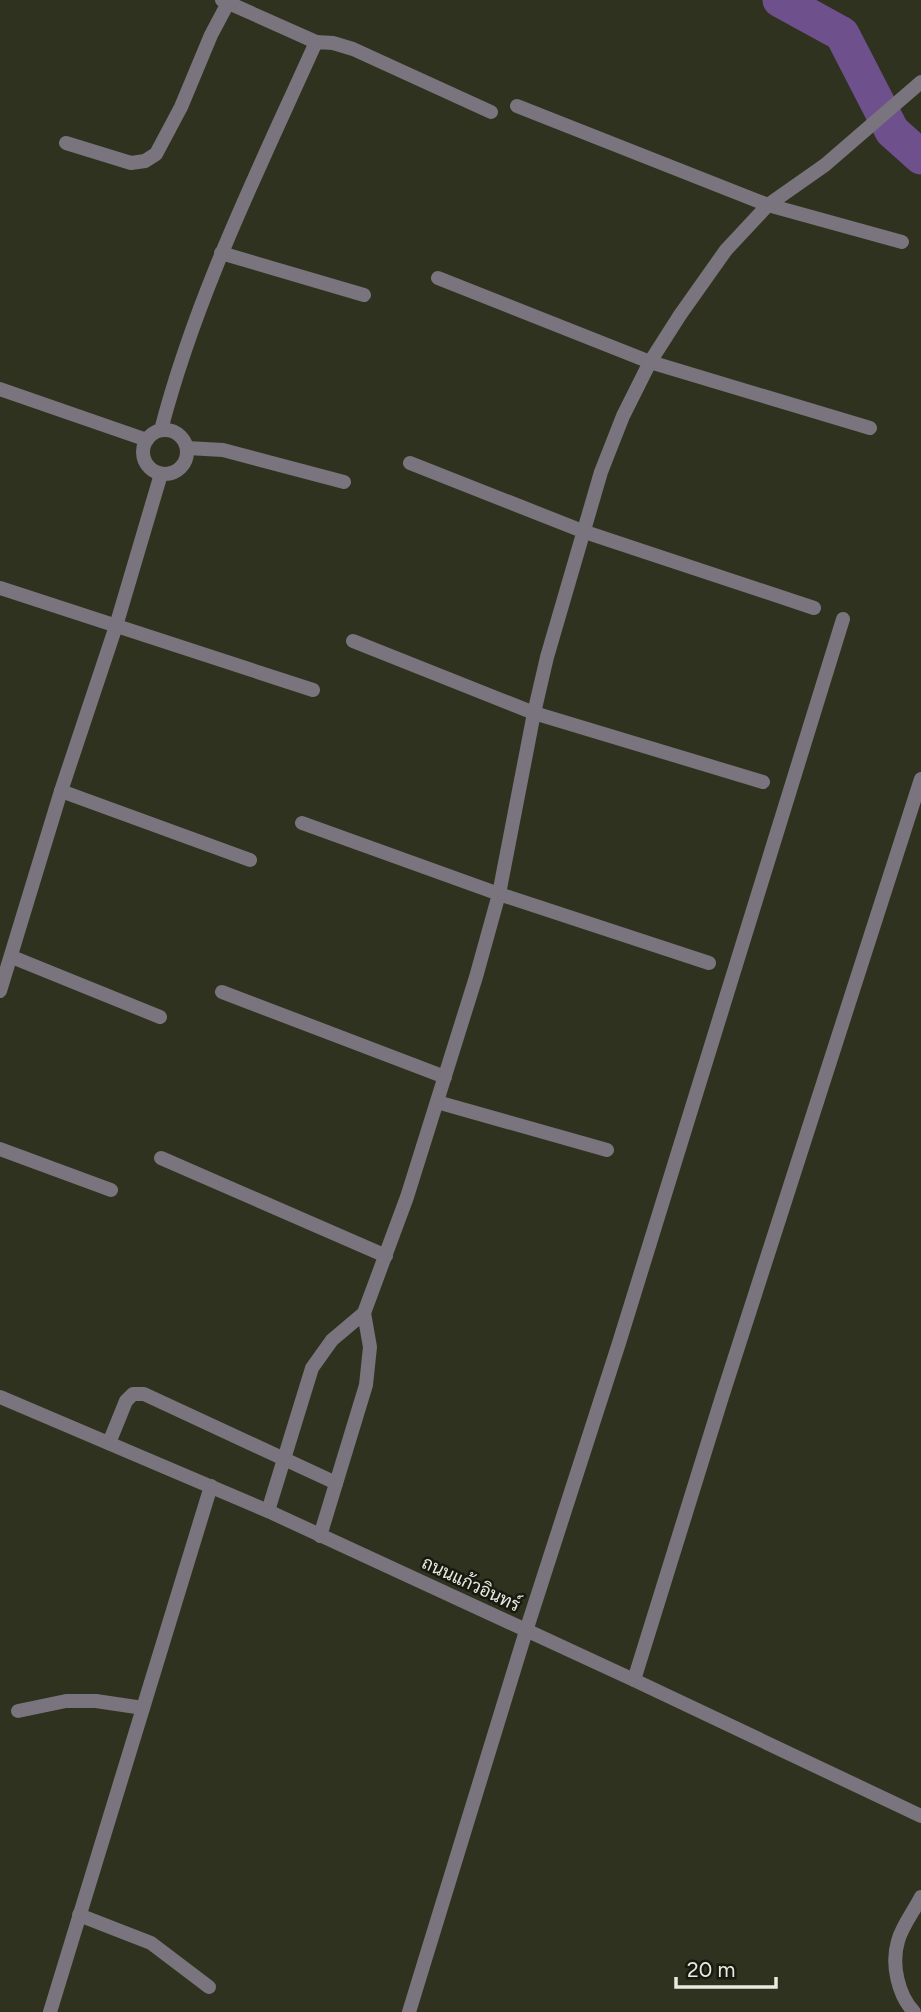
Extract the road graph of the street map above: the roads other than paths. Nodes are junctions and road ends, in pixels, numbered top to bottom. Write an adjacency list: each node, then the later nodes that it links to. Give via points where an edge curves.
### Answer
1 (225, 1): 2 (street); 6 (street, via 156,154 131,163)
2 (316, 42): 5 (street, via 353,49); 9 (street)
3 (921, 82): 7 (street, via 825,165)
4 (517, 106): 7 (street)
5 (491, 112)
6 (66, 143)
7 (768, 205): 8 (street); 12 (street, via 726,250)
8 (902, 243)
9 (220, 253): 11 (street); 15 (street)
10 (438, 278): 12 (street)
11 (364, 295)
12 (650, 362): 14 (street); 21 (street, via 601,472)
13 (0, 388): 16 (street)
14 (870, 429)
15 (161, 430): 16 (street); 17 (street, via 178,433)
16 (147, 440): 19 (street, via 147,464)
17 (187, 448): 19 (street, via 184,464); 20 (street, via 223,450)
18 (410, 463): 21 (street)
19 (161, 474): 25 (street)
20 (344, 482)
21 (585, 532): 23 (street); 28 (street)
22 (0, 588): 25 (street)
23 (814, 608)
24 (843, 620): 55 (street, via 628,1318)
25 (116, 626): 27 (street); 31 (street)
26 (353, 641): 28 (street)
27 (313, 690)
28 (534, 713): 30 (street); 34 (street)
29 (921, 779): 56 (street)
30 (763, 782)
31 (61, 792): 33 (street); 35 (street)
32 (302, 823): 34 (street)
33 (250, 860)
34 (499, 894): 36 (street); 40 (street)
35 (12, 957): 37 (street); 39 (street)
36 (709, 962)
37 (0, 991)
38 (222, 992): 40 (street)
39 (160, 1017)
40 (445, 1077): 41 (street)
41 (437, 1102): 43 (street); 46 (street)
42 (0, 1149): 45 (street)
43 (607, 1150)
44 (161, 1158): 46 (street)
45 (111, 1190)
46 (386, 1256): 47 (street)
47 (364, 1313): 50 (street, via 331,1340 312,1368); 51 (street, via 370,1347 366,1385)
48 (0, 1397): 49 (street, ถนนแก้วอินทร์)
49 (109, 1443): 50 (street, via 125,1401 133,1394 144,1394); 52 (street, ถนนแก้วอินทร์)
50 (284, 1460): 51 (street); 53 (street)
51 (337, 1483): 54 (street)
52 (211, 1486): 53 (street, ถนนแก้วอินทร์); 57 (street)
53 (268, 1511): 54 (street, ถนนแก้วอินทร์)
54 (320, 1536): 55 (street, ถนนแก้วอินทร์)
55 (526, 1631): 56 (street, ถนนแก้วอินทร์); 64 (street)
56 (635, 1680): 59 (street, ถนนแก้วอินทร์)
57 (143, 1708): 58 (street, via 66,1701); 61 (street)
58 (18, 1711)
59 (921, 1816)
60 (921, 1897): 65 (street, via 898,1939 895,1957 905,2002)
61 (79, 1915): 62 (street, via 151,1943); 63 (street)
62 (209, 1987)
63 (50, 2012)
64 (409, 2012)
65 (914, 2012)

